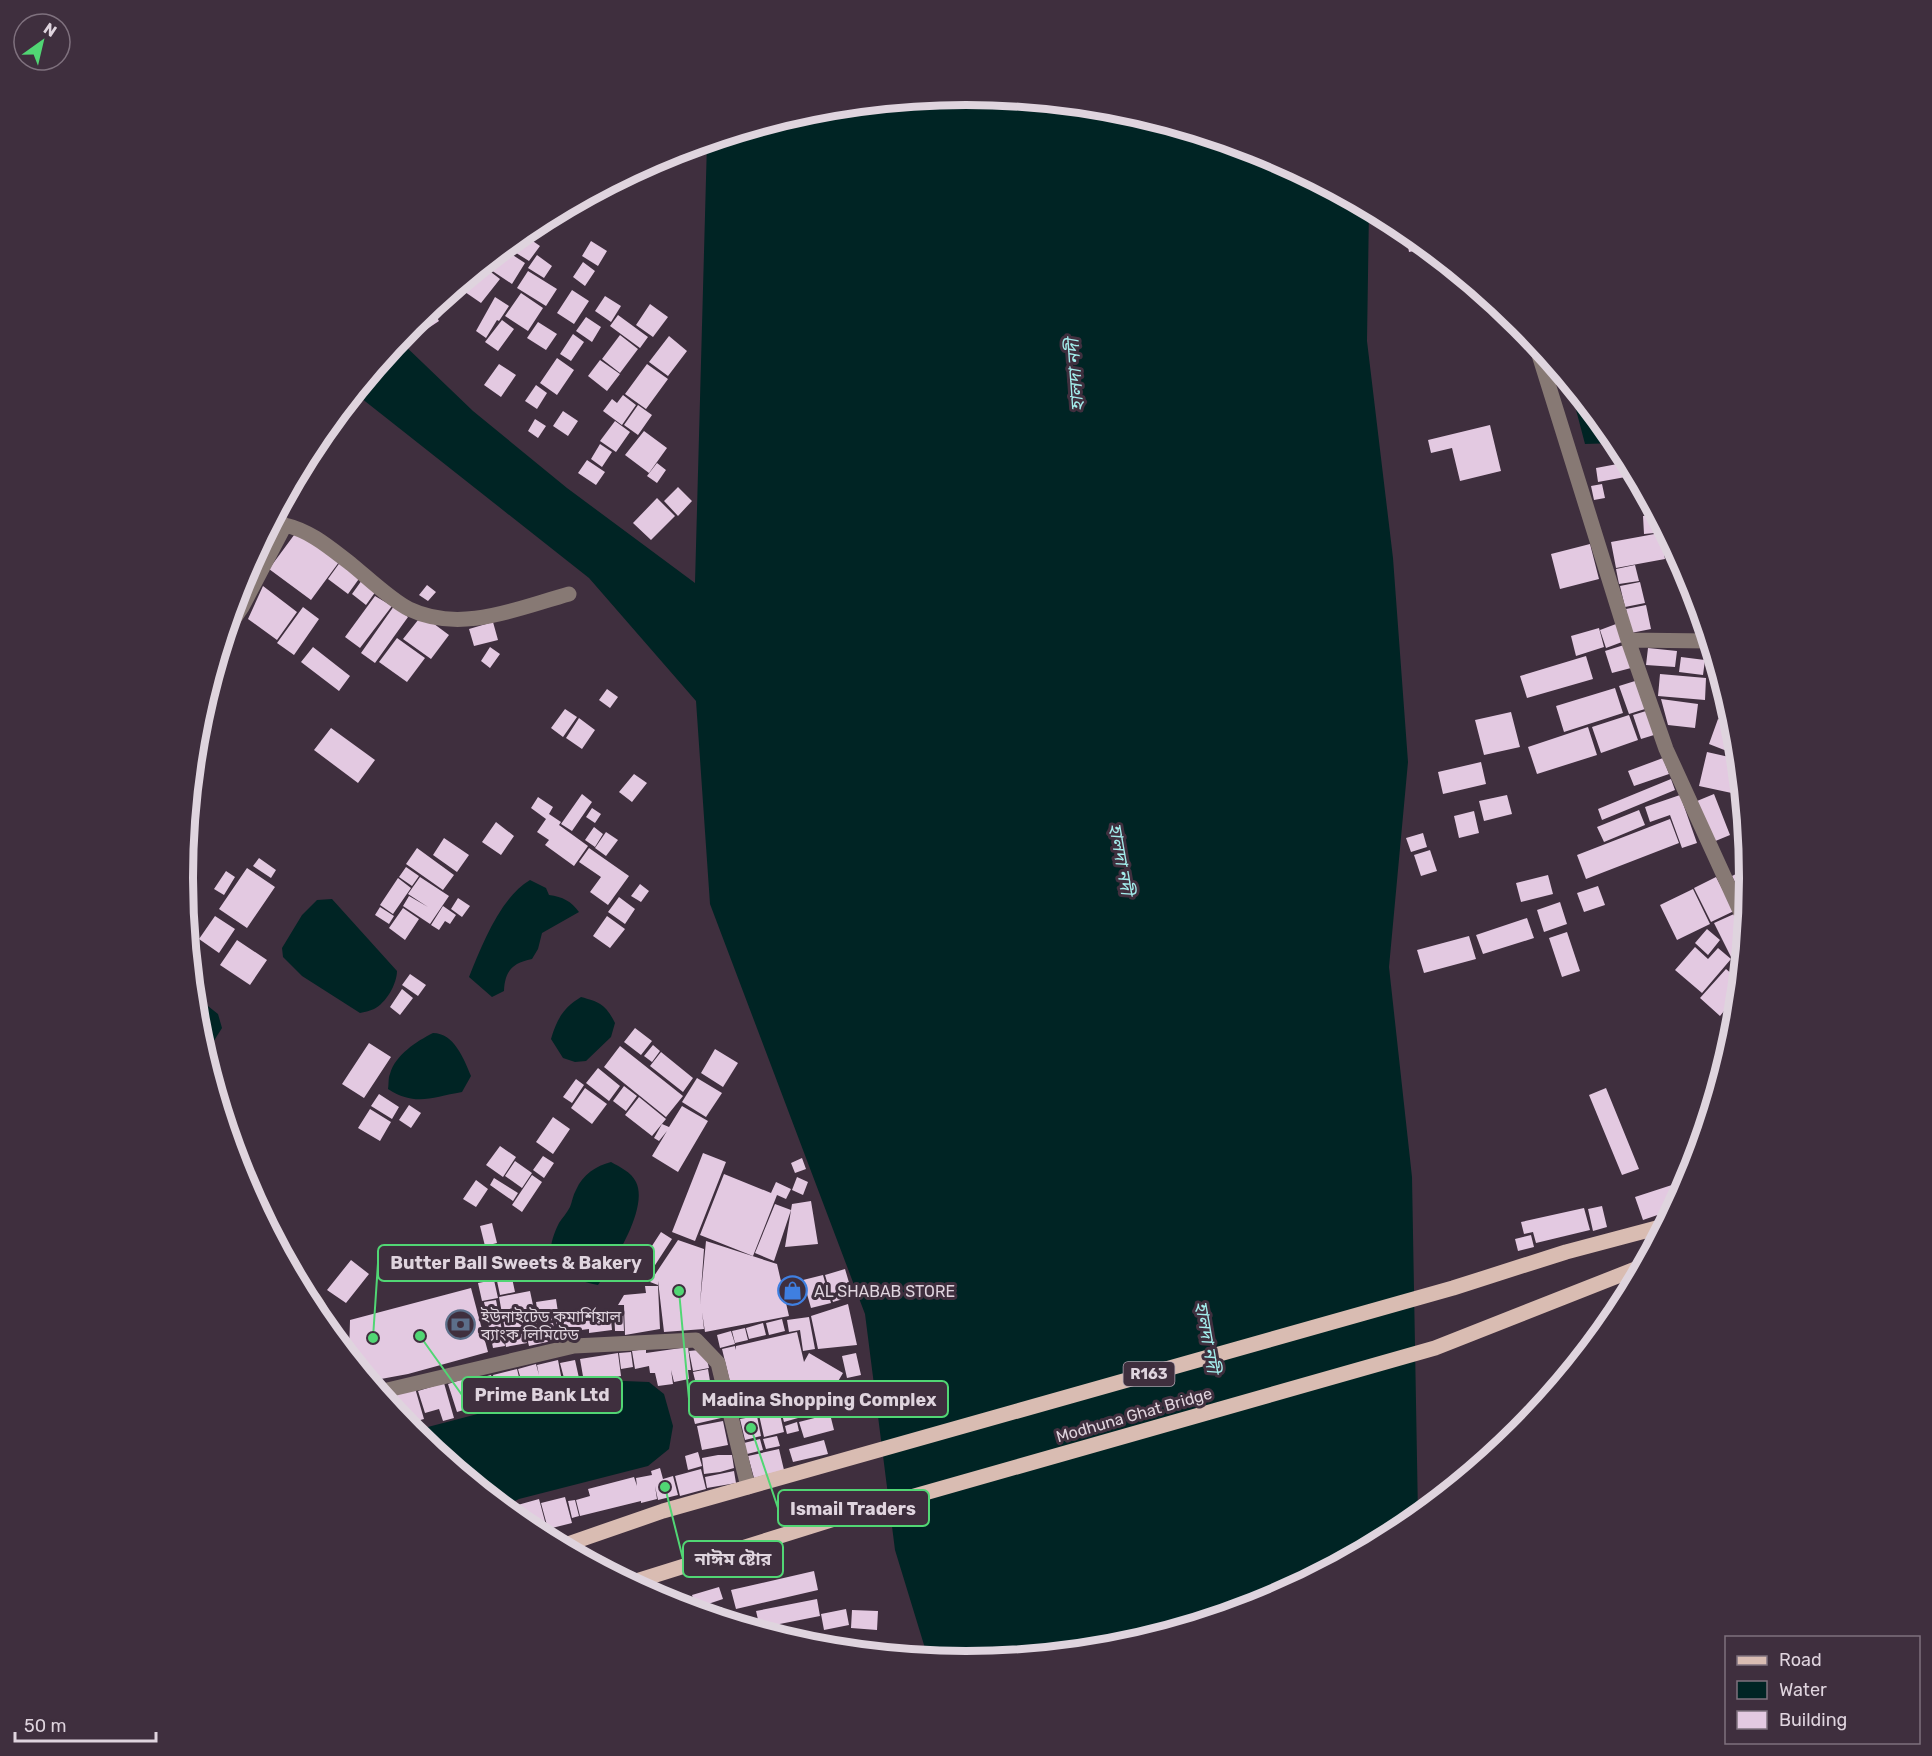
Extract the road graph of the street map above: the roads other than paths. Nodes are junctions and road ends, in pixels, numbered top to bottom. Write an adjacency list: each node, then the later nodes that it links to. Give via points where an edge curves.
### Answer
1 (1541, 362): 6 (street)
2 (280, 522): 4 (street, via 301,528 319,540 407,608 439,618 478,618)
3 (273, 535): 5 (street)
4 (569, 594)
5 (242, 608)
6 (1628, 640): 7 (street); 8 (street, via 1666,749)
7 (1701, 641)
8 (1738, 906)
9 (1654, 1229): 12 (main road, R163)
10 (1631, 1271): 14 (main road, Modhuna Ghat Bridge, via 1435,1348 844,1516)
11 (387, 1390): 12 (street, via 574,1346 696,1341 718,1363)
12 (748, 1488): 13 (main road, R163, via 663,1511)
13 (572, 1543)
14 (642, 1579)

